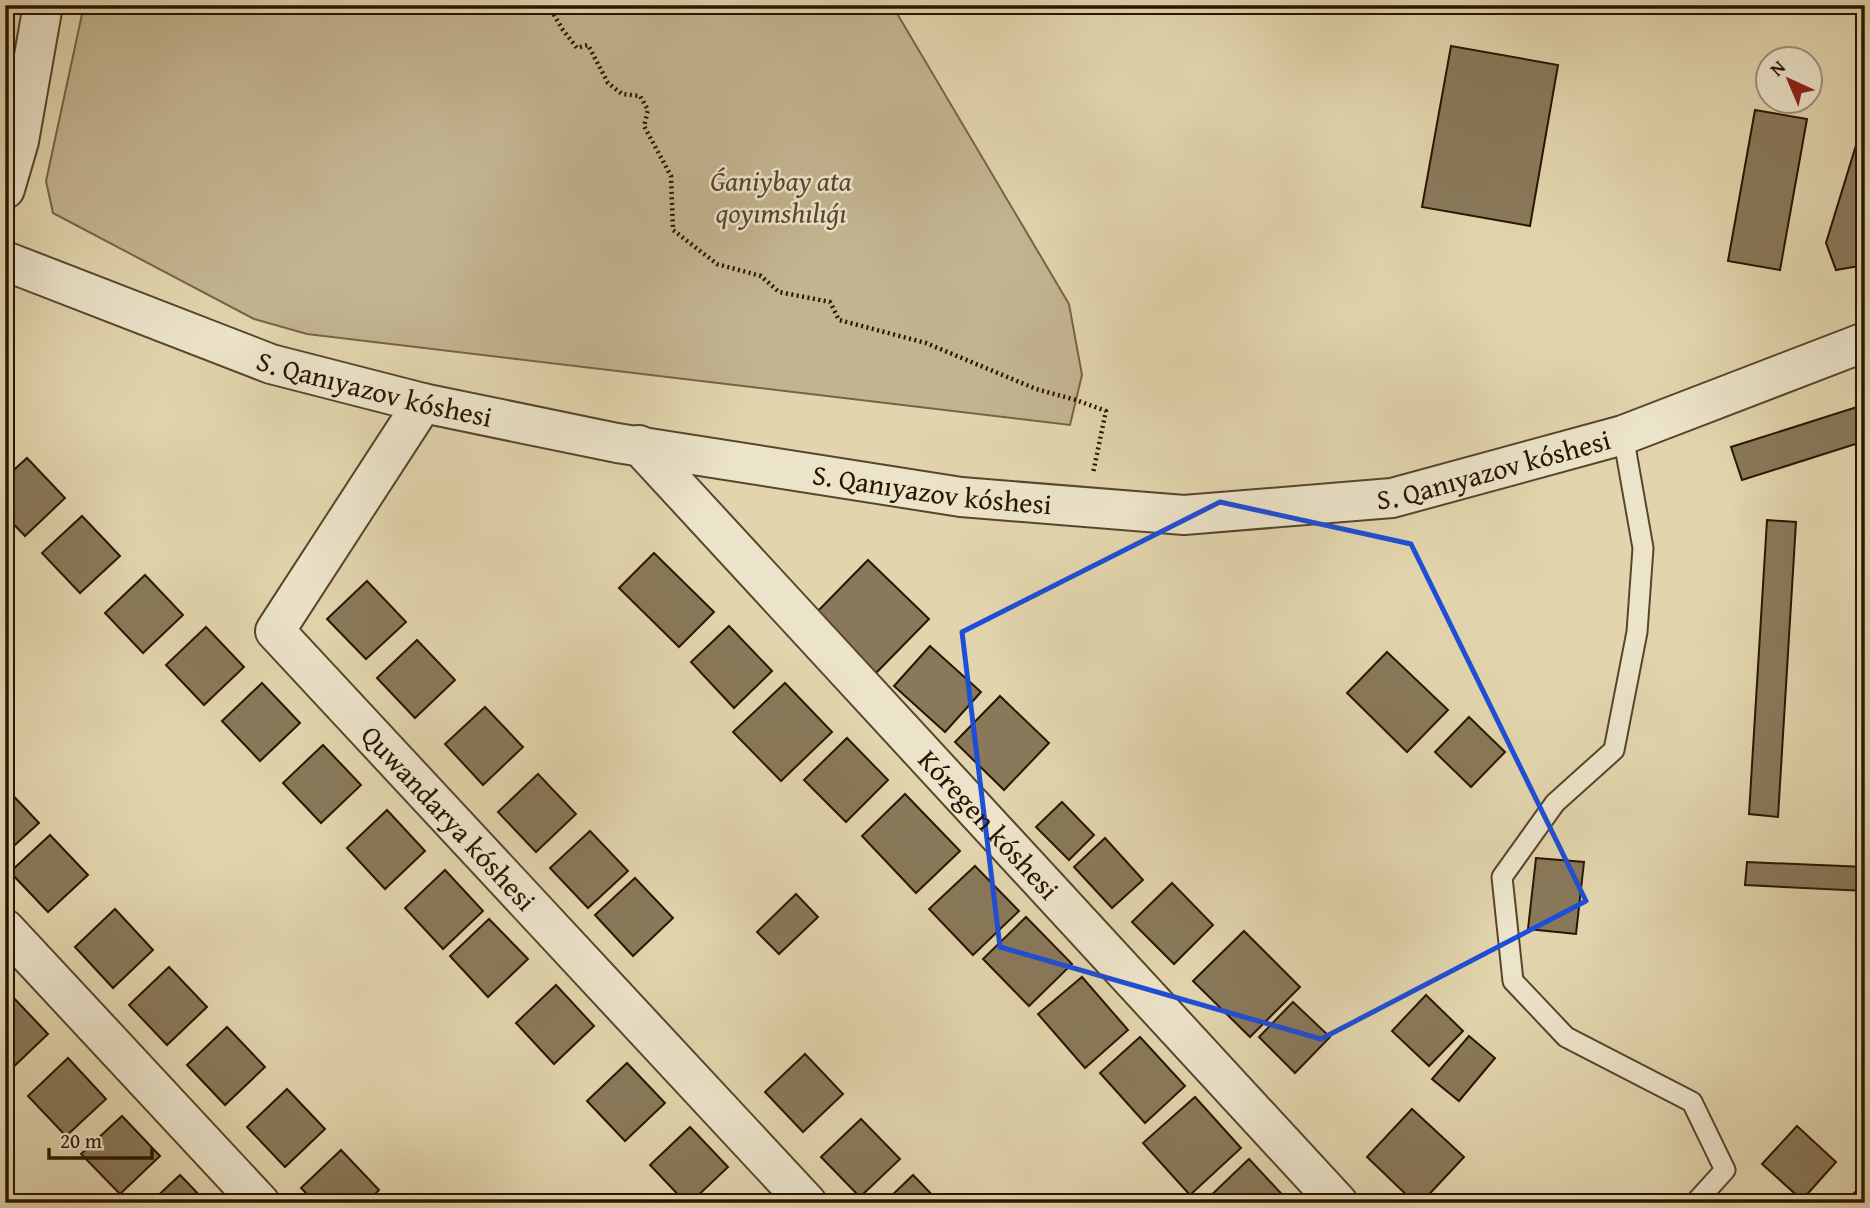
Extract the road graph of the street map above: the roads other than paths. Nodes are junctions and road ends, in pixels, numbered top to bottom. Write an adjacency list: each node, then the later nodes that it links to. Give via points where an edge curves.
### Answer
1 (43, 5): 2 (street, via 19,141)
2 (5, 190)
3 (5, 261): 5 (street, S. Qanıyazov kóshesi, via 271,364)
4 (1865, 342): 6 (street, S. Qanıyazov kóshesi)
5 (424, 403): 7 (street, S. Qanıyazov kóshesi); 10 (street, Quwandarya kóshesi, via 275,631)
6 (1623, 435): 7 (street, S. Qanıyazov kóshesi, via 1392,498 1184,515 961,497); 12 (lane, via 1643,548 1637,632 1614,750 1555,803 1502,877 1513,981 1566,1037 1692,1102 1725,1170)
7 (639, 446): 11 (street, Kóregen kóshesi)
8 (5, 929): 9 (street)
9 (260, 1203)
10 (807, 1203)
11 (1338, 1203)
12 (1695, 1203)

